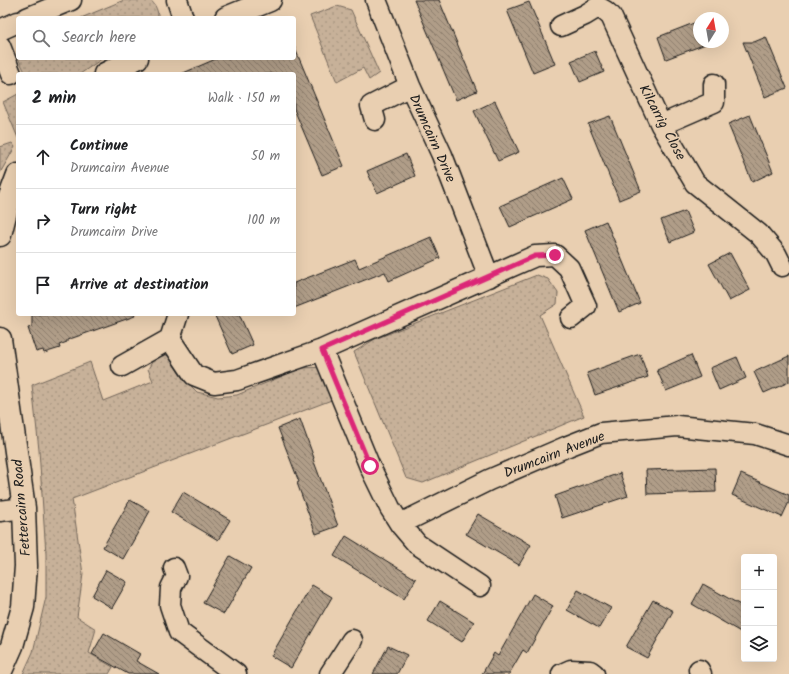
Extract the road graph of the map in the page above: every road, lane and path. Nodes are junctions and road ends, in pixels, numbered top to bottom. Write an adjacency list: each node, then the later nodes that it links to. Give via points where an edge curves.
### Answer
1 (71, 0): 5 (street)
2 (177, 0): 6 (street)
3 (270, 0): 7 (street)
4 (376, 0): 16 (street, Drumcairn Drive)
5 (32, 16)
6 (182, 16)
7 (231, 16)
8 (16, 23): 10 (street)
9 (561, 26): 18 (street, Kilcarrig Close, via 598,7 611,16)
10 (0, 30)
11 (0, 46): 14 (street)
12 (133, 60): 13 (street)
13 (109, 72)
14 (11, 74)
15 (714, 84): 18 (street, via 714,102)
16 (410, 86): 17 (street, via 371,106); 22 (street, Drumcairn Drive, via 442,155)
17 (375, 120)
18 (661, 125): 21 (street, Kilcarrig Close, via 695,183 759,234)
19 (16, 180): 20 (street)
20 (0, 235)
21 (782, 257)
22 (489, 277): 24 (street, via 535,256 555,255 569,268 586,306); 27 (street)
23 (177, 316): 26 (street)
24 (571, 318)
25 (0, 339): 30 (street, Fettercairn Road)
26 (170, 339): 27 (street, via 194,375 214,383 237,380); 28 (street)
27 (322, 350): 32 (street, via 370,466)
28 (122, 366)
29 (789, 445): 32 (street, Drumcairn Avenue, via 755,434 677,426 601,434 489,480)
30 (24, 508): 31 (street); 36 (street, Fettercairn Road, via 26,566 23,607 12,646)
31 (0, 511)
32 (400, 524): 34 (street, via 417,544)
33 (174, 568): 37 (street, via 178,576 171,588 170,605 179,632)
34 (480, 586)
35 (352, 640): 38 (street)
36 (0, 673)
37 (236, 674)
38 (330, 674)
39 (562, 674): 40 (street, via 571,670 590,671)
40 (594, 674)

